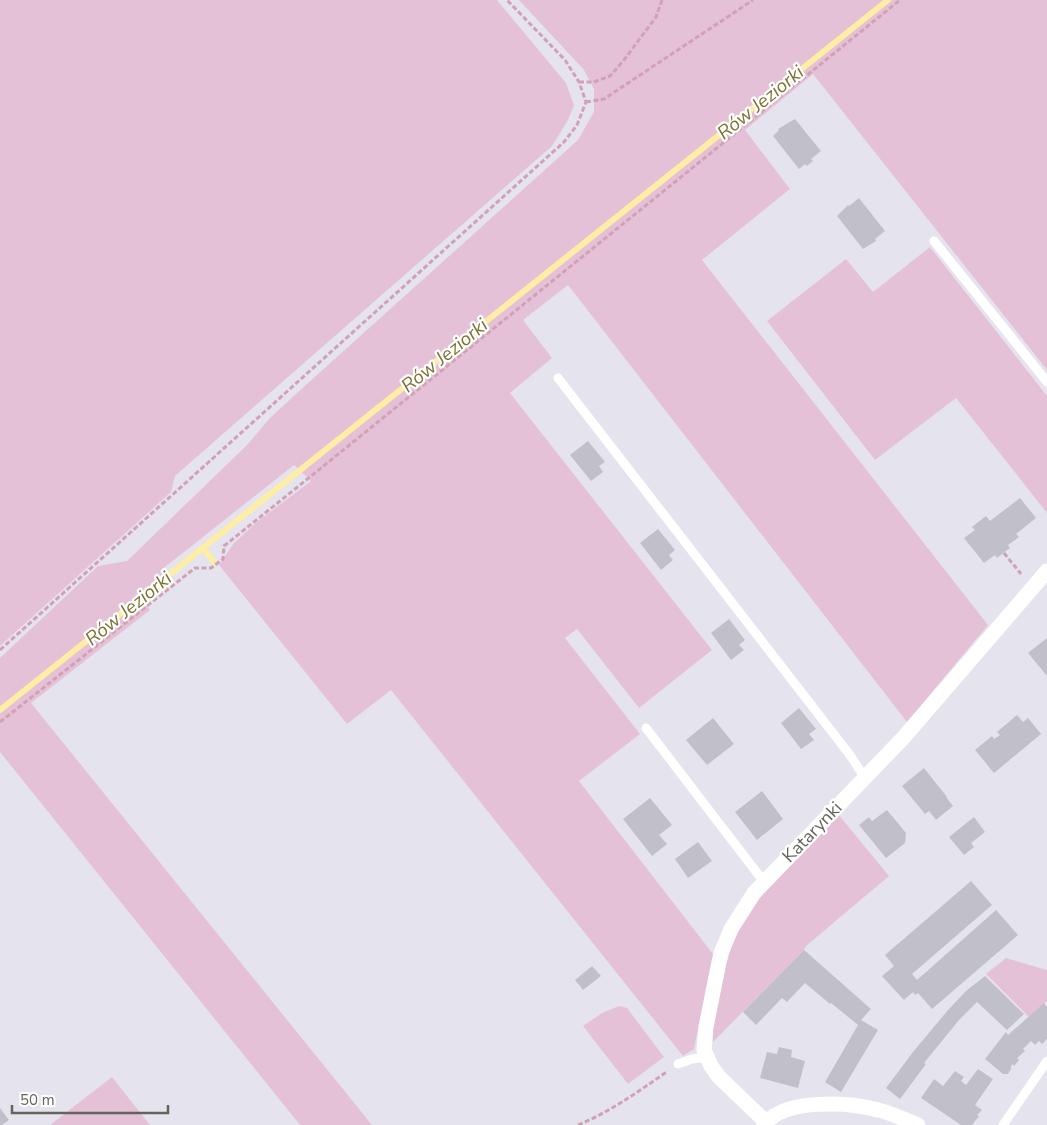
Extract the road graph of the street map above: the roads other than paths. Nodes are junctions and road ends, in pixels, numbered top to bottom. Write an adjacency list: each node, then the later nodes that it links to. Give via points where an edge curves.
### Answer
1 (934, 240): 3 (lane)
2 (558, 378): 6 (lane)
3 (1047, 382)
4 (1047, 571): 6 (street, Katarynki)
5 (646, 728): 7 (lane)
6 (865, 778): 7 (street, Katarynki)
7 (764, 882): 8 (street, Katarynki, via 731,929 722,950 706,1028 704,1043)
8 (707, 1057): 10 (lane); 11 (street, Katarynki, via 719,1078)
9 (1047, 1061): 13 (lane)
10 (678, 1064)
11 (765, 1124): 12 (street, via 774,1115 797,1106 840,1105 878,1110)
12 (918, 1125)
13 (1002, 1125)

